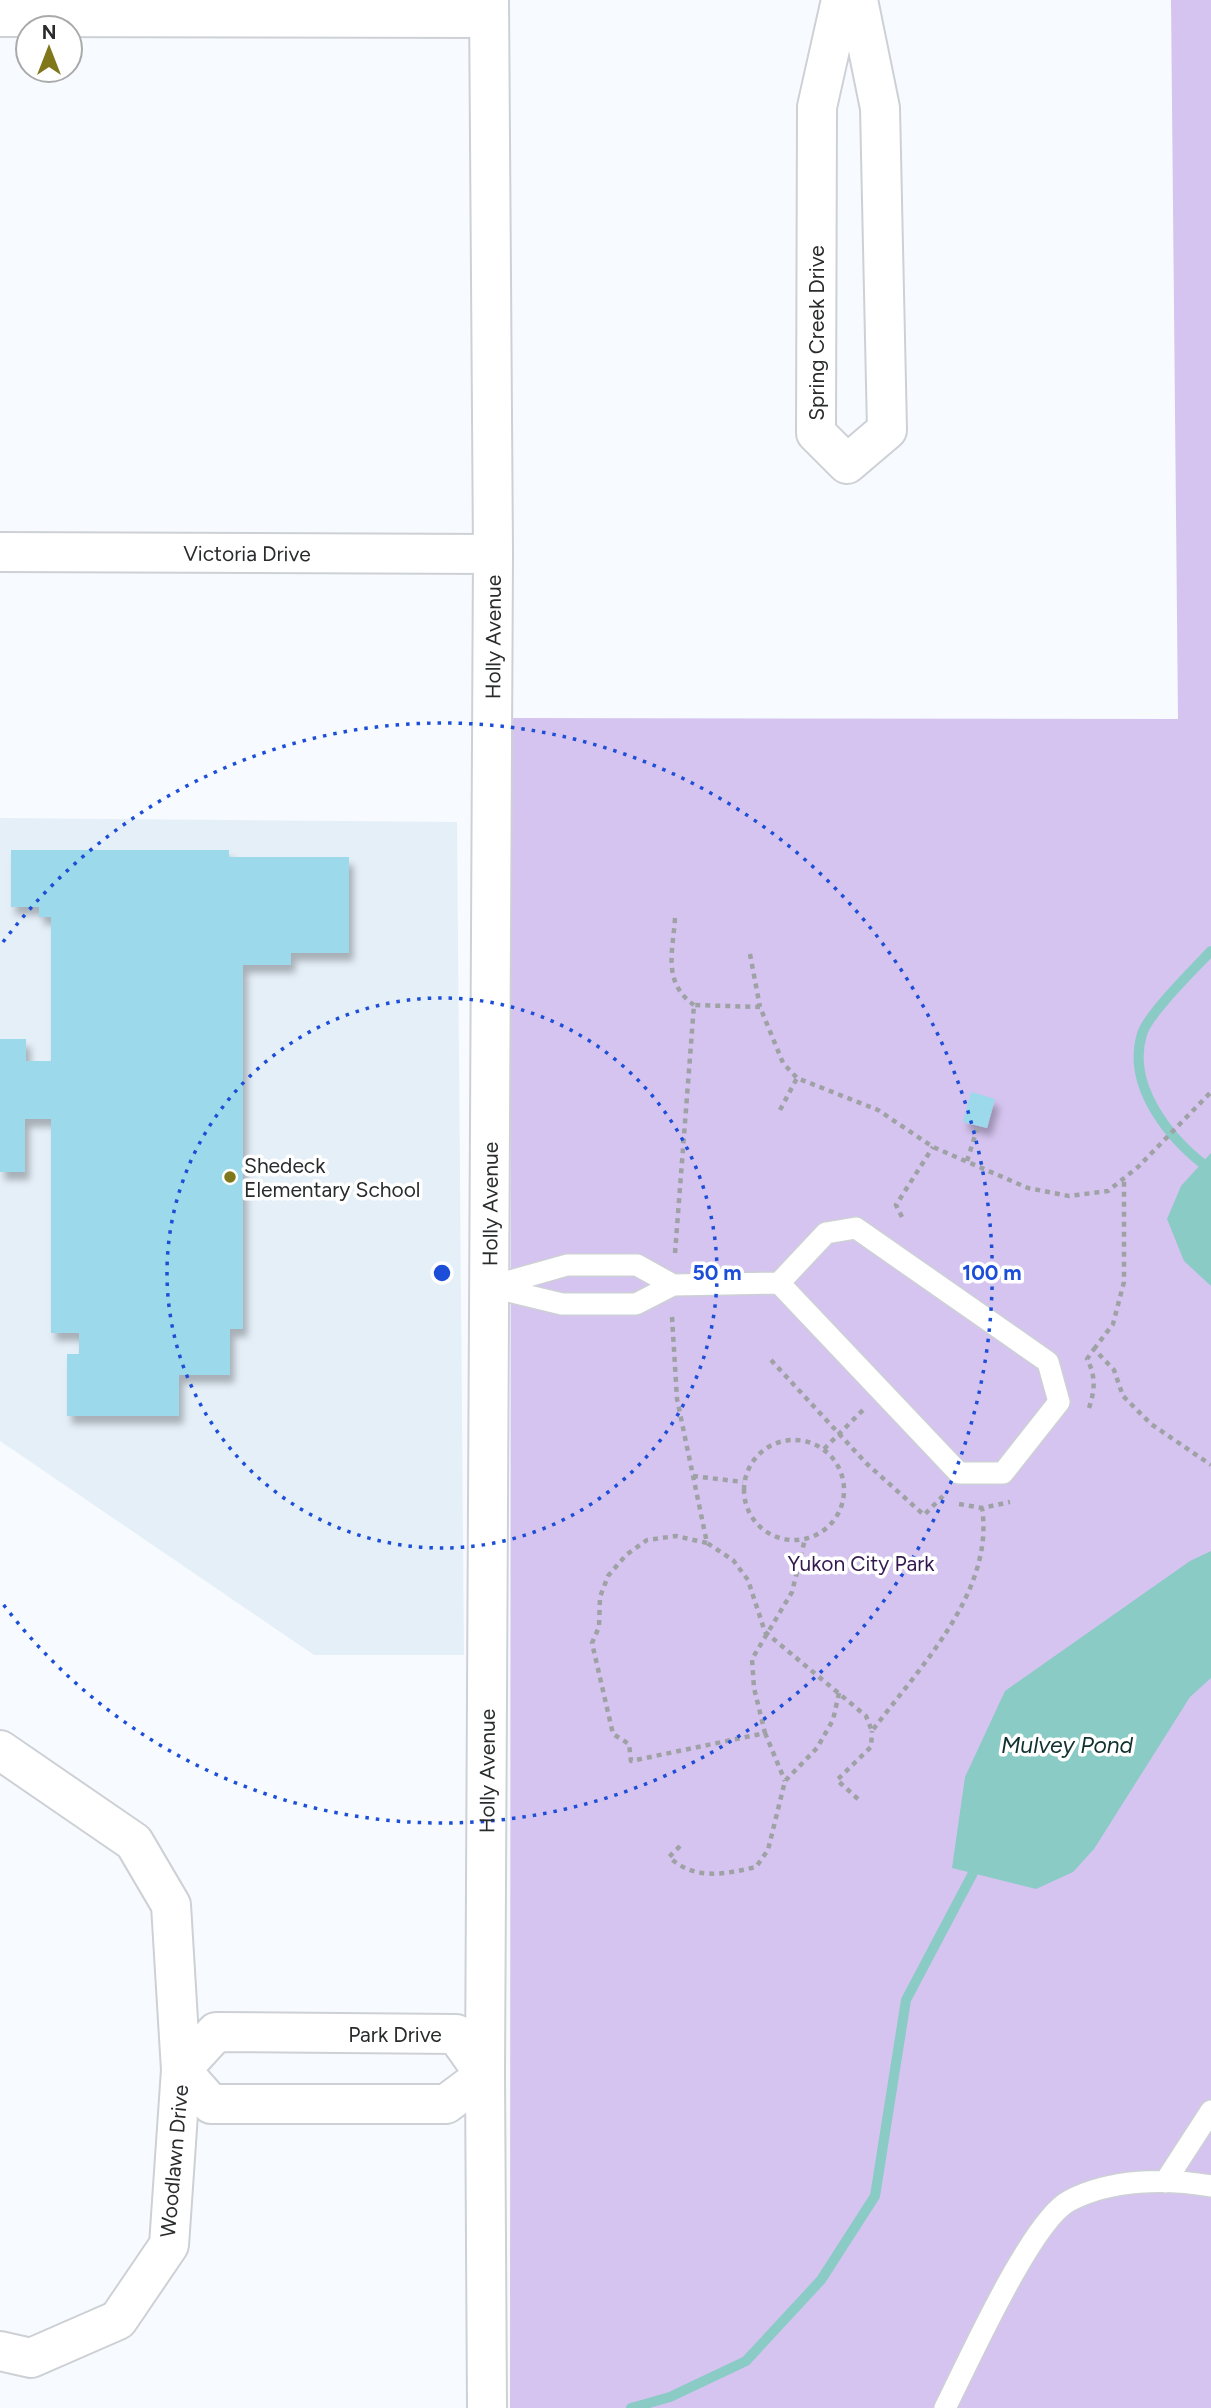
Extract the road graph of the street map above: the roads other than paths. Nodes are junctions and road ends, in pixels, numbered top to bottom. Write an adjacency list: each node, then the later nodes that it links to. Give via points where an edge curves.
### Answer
1 (841, 0): 2 (street, Spring Creek Drive, via 817,107 816,433 847,464 887,430 880,108)
2 (858, 0)
3 (489, 9): 4 (street); 6 (street, Holly Avenue)
4 (0, 17)
5 (0, 552): 6 (street, Victoria Drive)
6 (493, 554): 9 (street, Holly Avenue)
7 (779, 1283): 7 (lane, via 959,1473 1003,1473 1059,1402 1048,1362 856,1228 826,1233); 8 (lane)
8 (673, 1285): 9 (lane, via 636,1304 562,1304); 9 (lane, via 637,1265 567,1265)
9 (491, 1286): 12 (street, Holly Avenue)
10 (0, 1750): 11 (street, via 134,1842 171,1905)
11 (181, 2070): 12 (street, via 211,2104 446,2104); 12 (street, Park Drive, via 216,2032 456,2034); 16 (street, Woodlawn Drive, via 169,2245 118,2320 31,2358)
12 (485, 2075): 17 (street, Holly Avenue)
13 (1211, 2111): 14 (lane)
14 (1165, 2182): 15 (lane); 18 (lane, via 1116,2185 1067,2202 1033,2239)
15 (1211, 2186)
16 (0, 2351)
17 (487, 2408)
18 (945, 2408)

